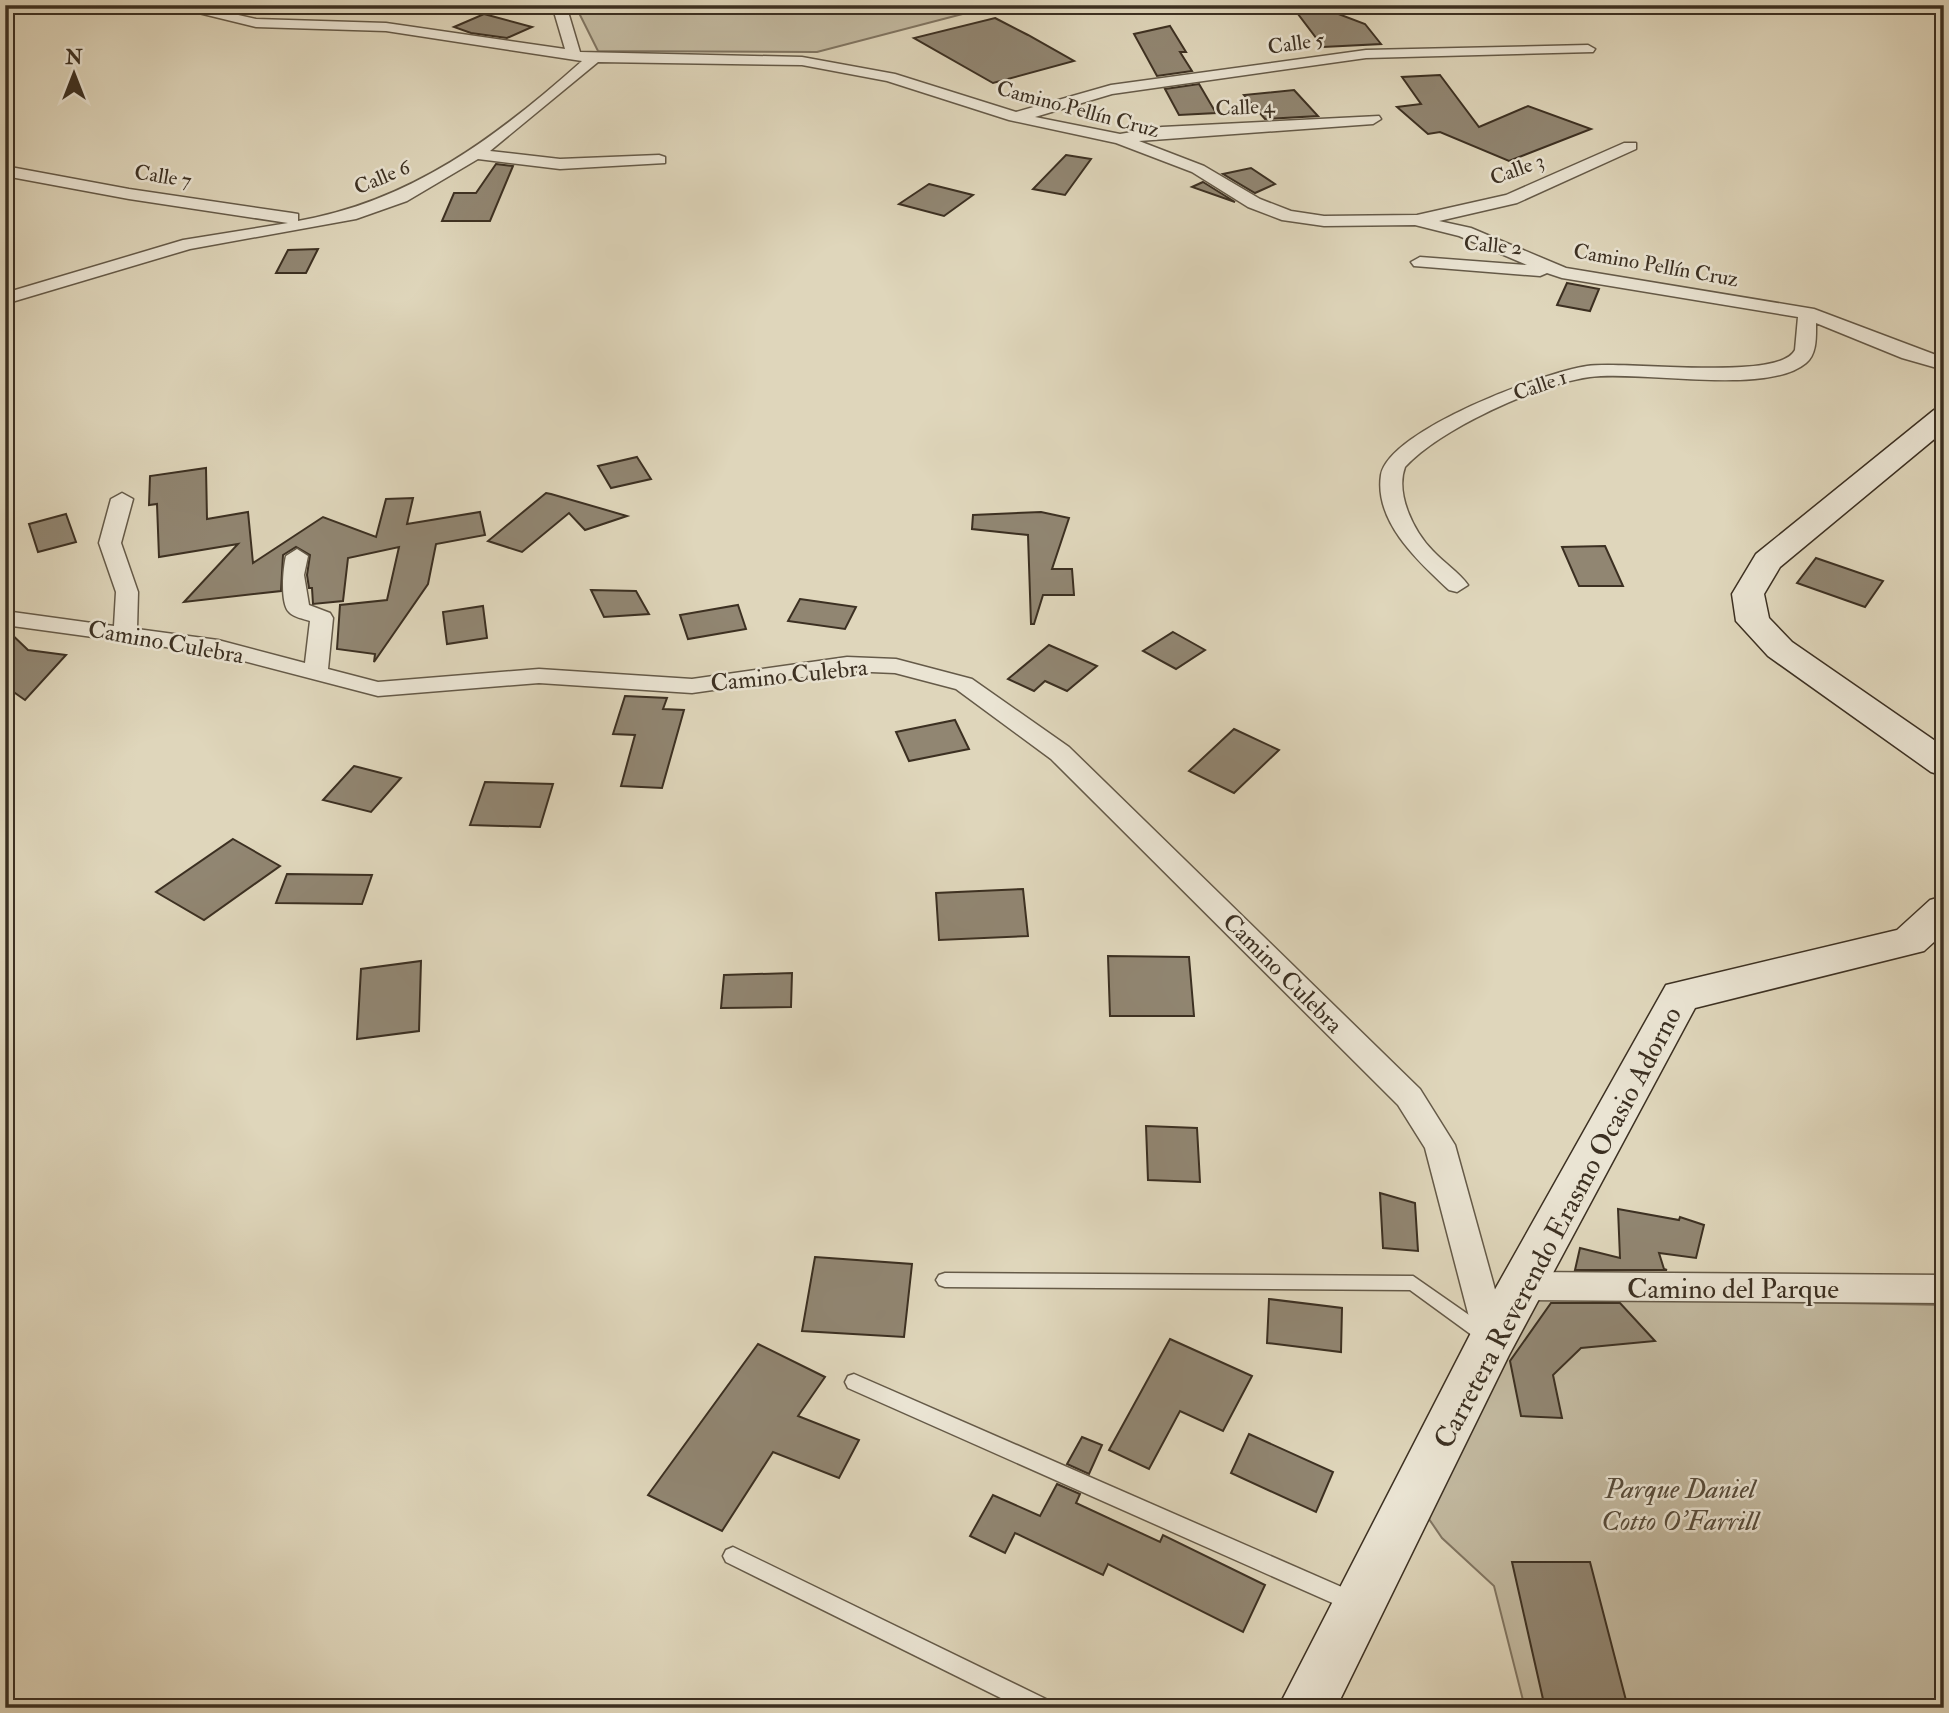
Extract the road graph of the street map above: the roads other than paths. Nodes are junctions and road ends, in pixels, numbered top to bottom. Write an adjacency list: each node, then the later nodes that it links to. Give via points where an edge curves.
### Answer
1 (173, 5): 4 (street, Camino Pellín Cruz, via 256,23 386,27)
2 (558, 5): 4 (street)
3 (1588, 49): 6 (street, Calle 5, via 1366,54 1111,90)
4 (574, 55): 5 (street, Camino Pellín Cruz)
5 (594, 58): 6 (street, Camino Pellín Cruz, via 802,61 890,76); 10 (street, Calle 6, via 533,113)
6 (1015, 117): 8 (street, Camino Pellín Cruz)
7 (1373, 119): 8 (street, Calle 4, via 1162,132)
8 (1120, 139): 13 (street, Camino Pellín Cruz, via 1199,169 1254,203 1289,216 1324,221)
9 (1630, 146): 13 (street, Calle 3, via 1511,199)
10 (476, 154): 11 (street, via 560,163); 14 (street, Calle 6, via 400,198)
11 (659, 160)
12 (5, 171): 14 (street, Calle 7)
13 (1415, 220): 16 (street, Camino Pellín Cruz, via 1465,232)
14 (315, 222): 17 (street, Calle 6, via 188,244)
15 (1420, 262): 16 (street, Calle 2)
16 (1562, 273): 18 (street, Camino Pellín Cruz)
17 (5, 299)
18 (1807, 313): 19 (street, Camino Pellín Cruz); 23 (street, Calle 1, via 1804,350 1799,360 1787,365 1738,374 1616,369 1550,377 1430,437 1394,466 1390,491 1414,544)
19 (1944, 364)
20 (1944, 416): 27 (street, via 1767,561 1748,594 1753,621 1780,649)
21 (122, 499): 25 (street, via 110,543 127,592)
22 (297, 556): 26 (street, via 293,575 298,609 322,618)
23 (1457, 585)
24 (5, 618): 25 (street, Camino Culebra)
25 (125, 635): 26 (street, Camino Culebra, via 218,647)
26 (316, 674): 32 (street, Camino Culebra, via 378,689 539,676 692,686 847,664 896,666 964,684 1059,753 1409,1097 1440,1145)
27 (1944, 764)
28 (1944, 910): 30 (street, Carretera Reverendo Erasmo Ocasio Adorno, via 1910,941 1681,996)
29 (945, 1280): 32 (lane, via 1413,1283)
30 (1523, 1286): 31 (street, Camino del Parque); 32 (street, Carretera Reverendo Erasmo Ocasio Adorno)
31 (1944, 1289)
32 (1492, 1340): 35 (street, Carretera Reverendo Erasmo Ocasio Adorno)
33 (854, 1382): 35 (lane)
34 (733, 1556): 36 (lane)
35 (1359, 1604): 37 (street, Carretera Reverendo Erasmo Ocasio Adorno)
36 (1044, 1708)
37 (1306, 1708)

